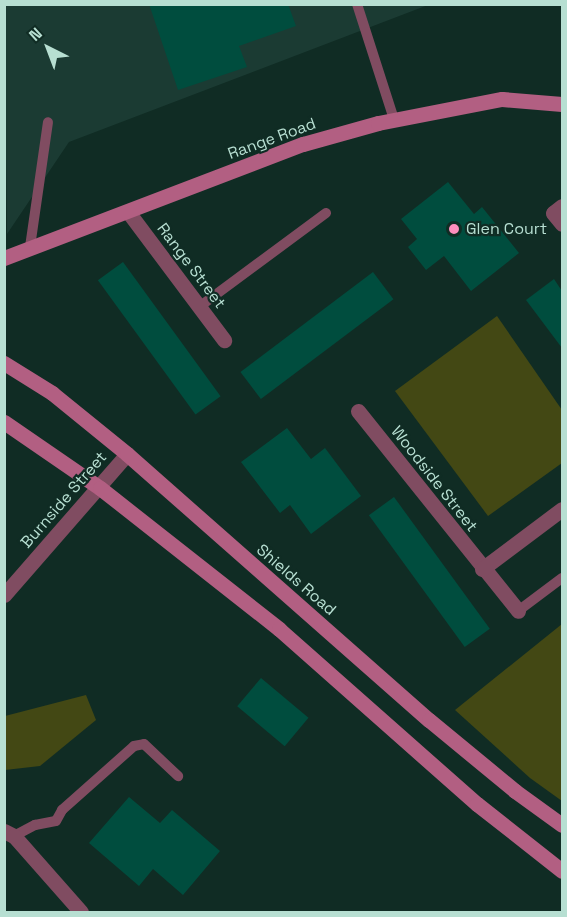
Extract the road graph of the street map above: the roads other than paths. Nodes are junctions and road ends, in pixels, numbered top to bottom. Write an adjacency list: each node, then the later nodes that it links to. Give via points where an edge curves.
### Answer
1 (357, 4): 3 (lane)
2 (562, 104): 3 (main road, Range Road, via 502,99)
3 (393, 119): 6 (main road, Range Road, via 303,144)
4 (48, 122): 9 (lane)
5 (562, 206): 8 (street, via 553,213)
6 (129, 213): 9 (main road, Range Road); 11 (street, Range Street)
7 (326, 213): 11 (lane)
8 (562, 224)
9 (30, 247): 10 (main road, Range Road)
10 (4, 258)
11 (199, 308): 12 (street, Range Street)
12 (224, 340)
13 (4, 363): 16 (main road, Shields Road, via 52,393)
14 (358, 411): 19 (street, Woodside Street)
15 (4, 422): 17 (main road)
16 (127, 454): 17 (street, Burnside Street); 24 (main road, Shields Road, via 429,720)
17 (100, 488): 21 (street, Burnside Street); 26 (main road, via 279,629 477,804)
18 (562, 509): 19 (street)
19 (482, 568): 22 (street, Woodside Street)
20 (562, 578): 22 (lane)
21 (4, 595)
22 (518, 611)
23 (178, 776): 25 (lane, via 144,744 134,746 62,810 56,821)
24 (562, 825)
25 (9, 833): 27 (street)
26 (562, 870)
27 (81, 912)

